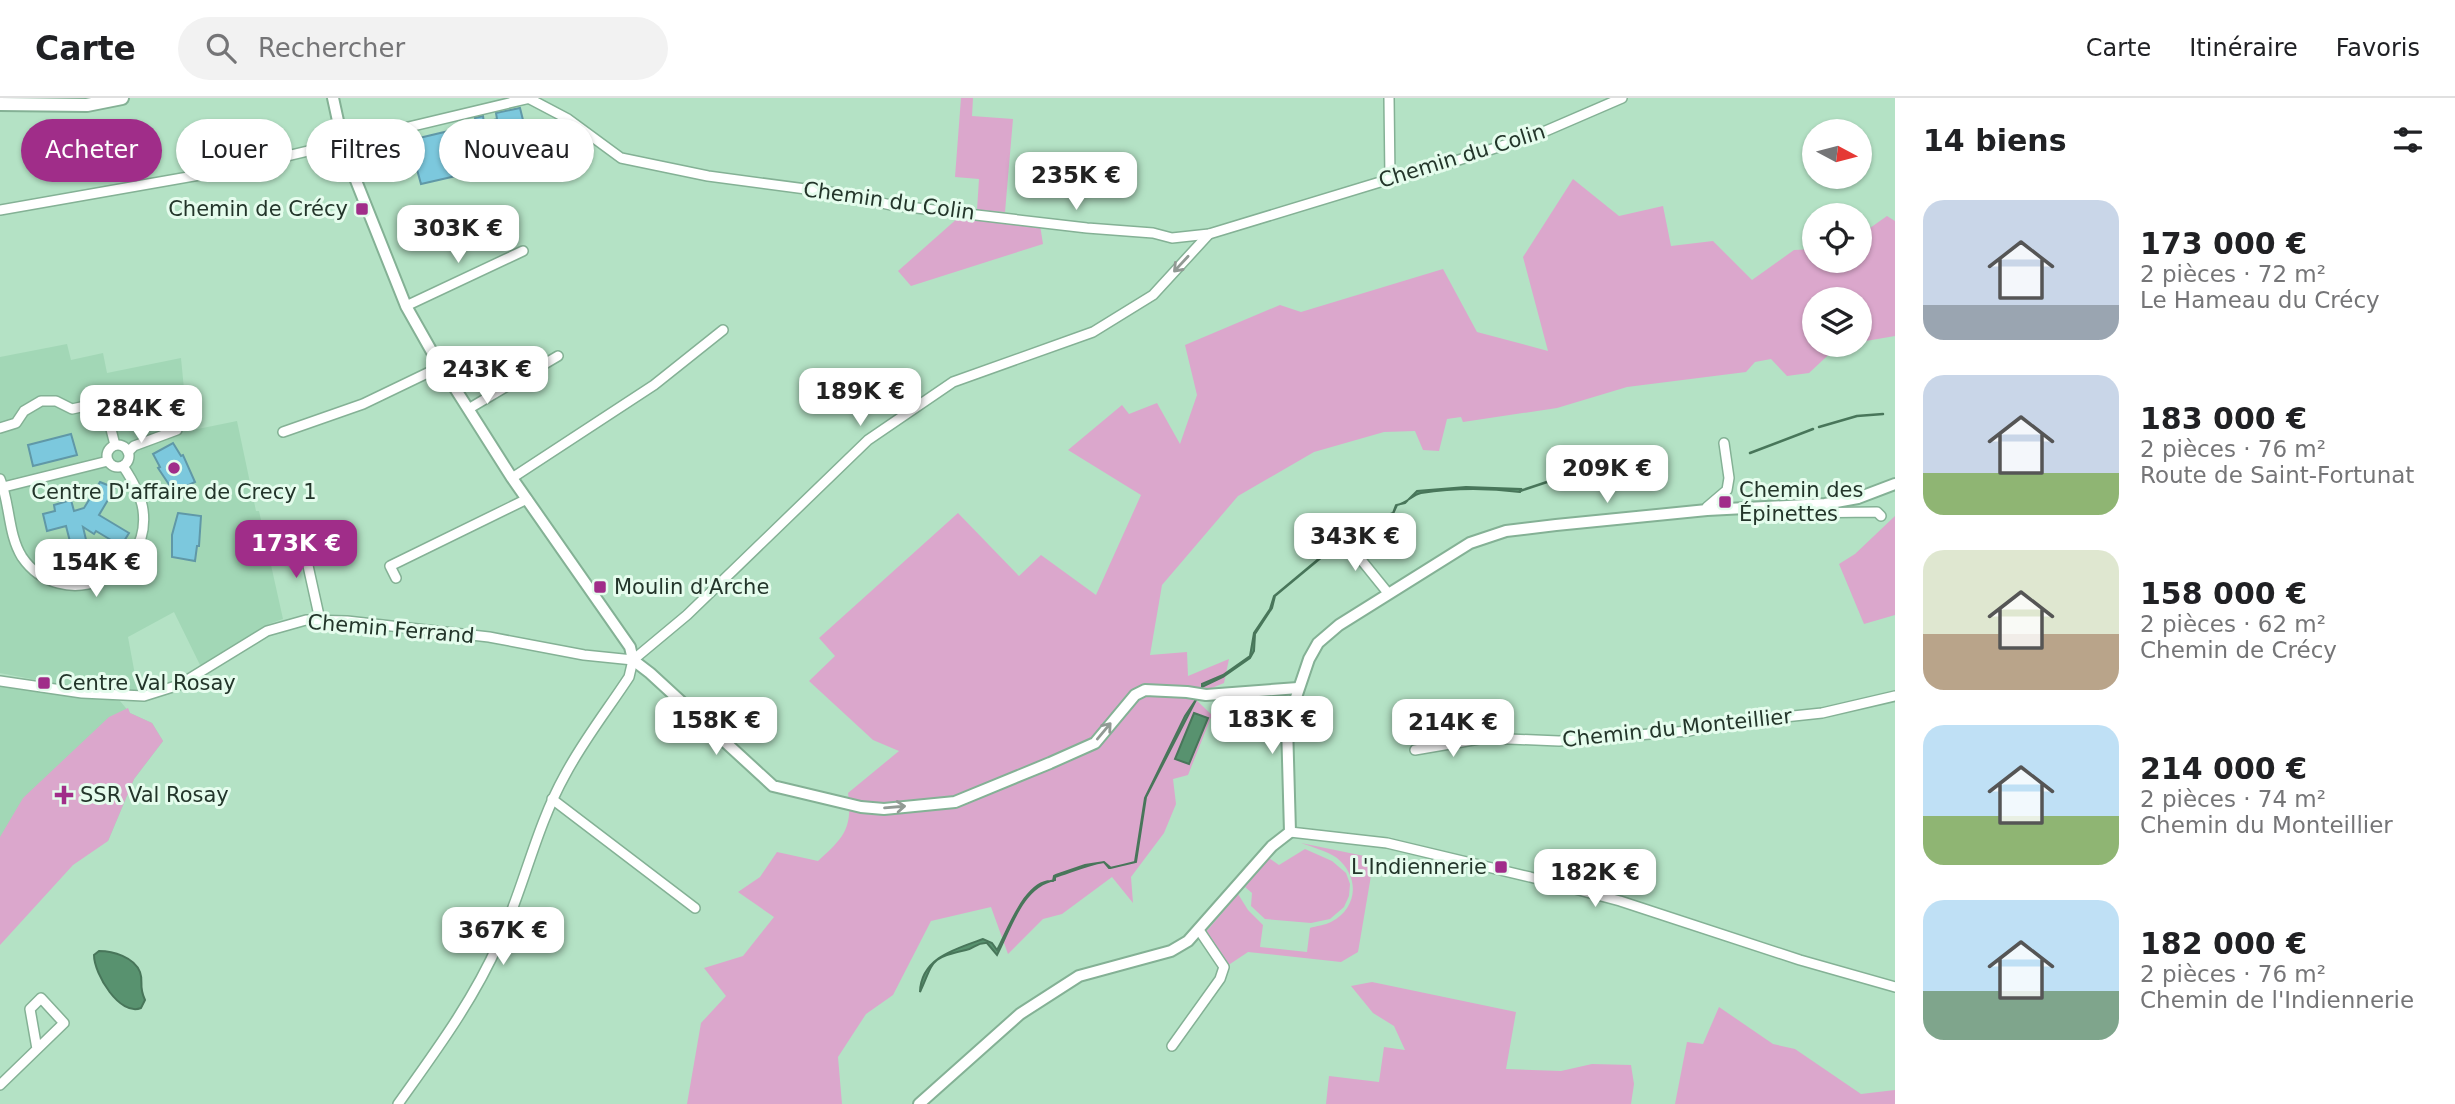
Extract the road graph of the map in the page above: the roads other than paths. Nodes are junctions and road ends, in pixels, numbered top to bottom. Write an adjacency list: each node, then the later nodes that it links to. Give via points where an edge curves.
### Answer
1 (333, 98): 7 (street)
2 (530, 98): 8 (street); 13 (street, Chemin du Colin, via 621,158 708,176 891,205 1172,238)
3 (1389, 98): 10 (street)
4 (1622, 98): 10 (street, Chemin du Colin, via 1541,133)
5 (115, 99): 6 (main road, via 87,105)
6 (0, 104)
7 (337, 119)
8 (425, 123)
9 (306, 151): 12 (street, via 199,176)
10 (1390, 179): 13 (street, Chemin du Colin)
11 (357, 182): 15 (street)
12 (0, 210)
13 (1209, 234): 40 (street, one-way to 40, via 1153,295 1093,332 953,382 868,440 687,615)
14 (523, 251): 15 (street)
15 (406, 306): 18 (street)
16 (723, 330): 28 (street, via 654,385)
17 (558, 356): 19 (street)
18 (442, 366): 19 (street); 22 (street, via 363,404)
19 (470, 408): 28 (street)
20 (0, 428): 24 (street, via 16,423 24,411 41,401 56,401 72,409 104,402)
21 (177, 430): 25 (street)
22 (283, 432)
23 (1724, 443): 33 (street, via 1727,490)
24 (115, 445): 25 (street); 26 (street, via 107,453)
25 (128, 452): 27 (street)
26 (108, 461): 27 (street); 30 (street)
27 (123, 466): 30 (street, via 143,509 141,534 125,566 93,585 51,581 30,566 17,544)
28 (512, 478): 31 (street)
29 (1895, 484): 32 (street, via 1858,498)
30 (1, 485)
31 (527, 499): 37 (street, via 390,566); 40 (street, via 630,647)
32 (1786, 507): 33 (street); 34 (street, via 1786,512 1792,513 1877,512)
33 (1707, 510): 38 (street, via 1506,531 1470,543)
34 (1881, 516)
35 (1339, 531): 38 (street)
36 (301, 534): 39 (street)
37 (396, 578)
38 (1388, 593): 42 (street, via 1318,643)
39 (320, 620): 40 (street, Chemin Ferrand, via 489,637); 41 (street, Chemin Ferrand, via 267,631 179,685 144,696)
40 (632, 660): 42 (street, one-way to 42, via 762,778 785,790 884,808 955,802 1095,743 1135,695 1145,690 1206,695); 45 (street, via 629,677)
41 (0, 681)
42 (1298, 688): 46 (street, via 1287,724)
43 (1895, 696): 44 (street, Chemin du Monteillier, via 1822,713 1689,731 1559,741 1485,738)
44 (1415, 750)
45 (552, 799): 47 (street); 53 (street, via 498,944 455,1023)
46 (1290, 832): 48 (street, via 1272,846); 49 (street, via 1387,843 1530,877)
47 (695, 908)
48 (1199, 930): 50 (street, via 1224,967); 54 (street, via 1171,951 1079,976 1020,1014)
49 (1895, 987)
50 (1172, 1046)
51 (37, 1049): 51 (street, via 64,1023 41,998 30,1009); 52 (street)
52 (0, 1085)
53 (398, 1104)
54 (919, 1104)

